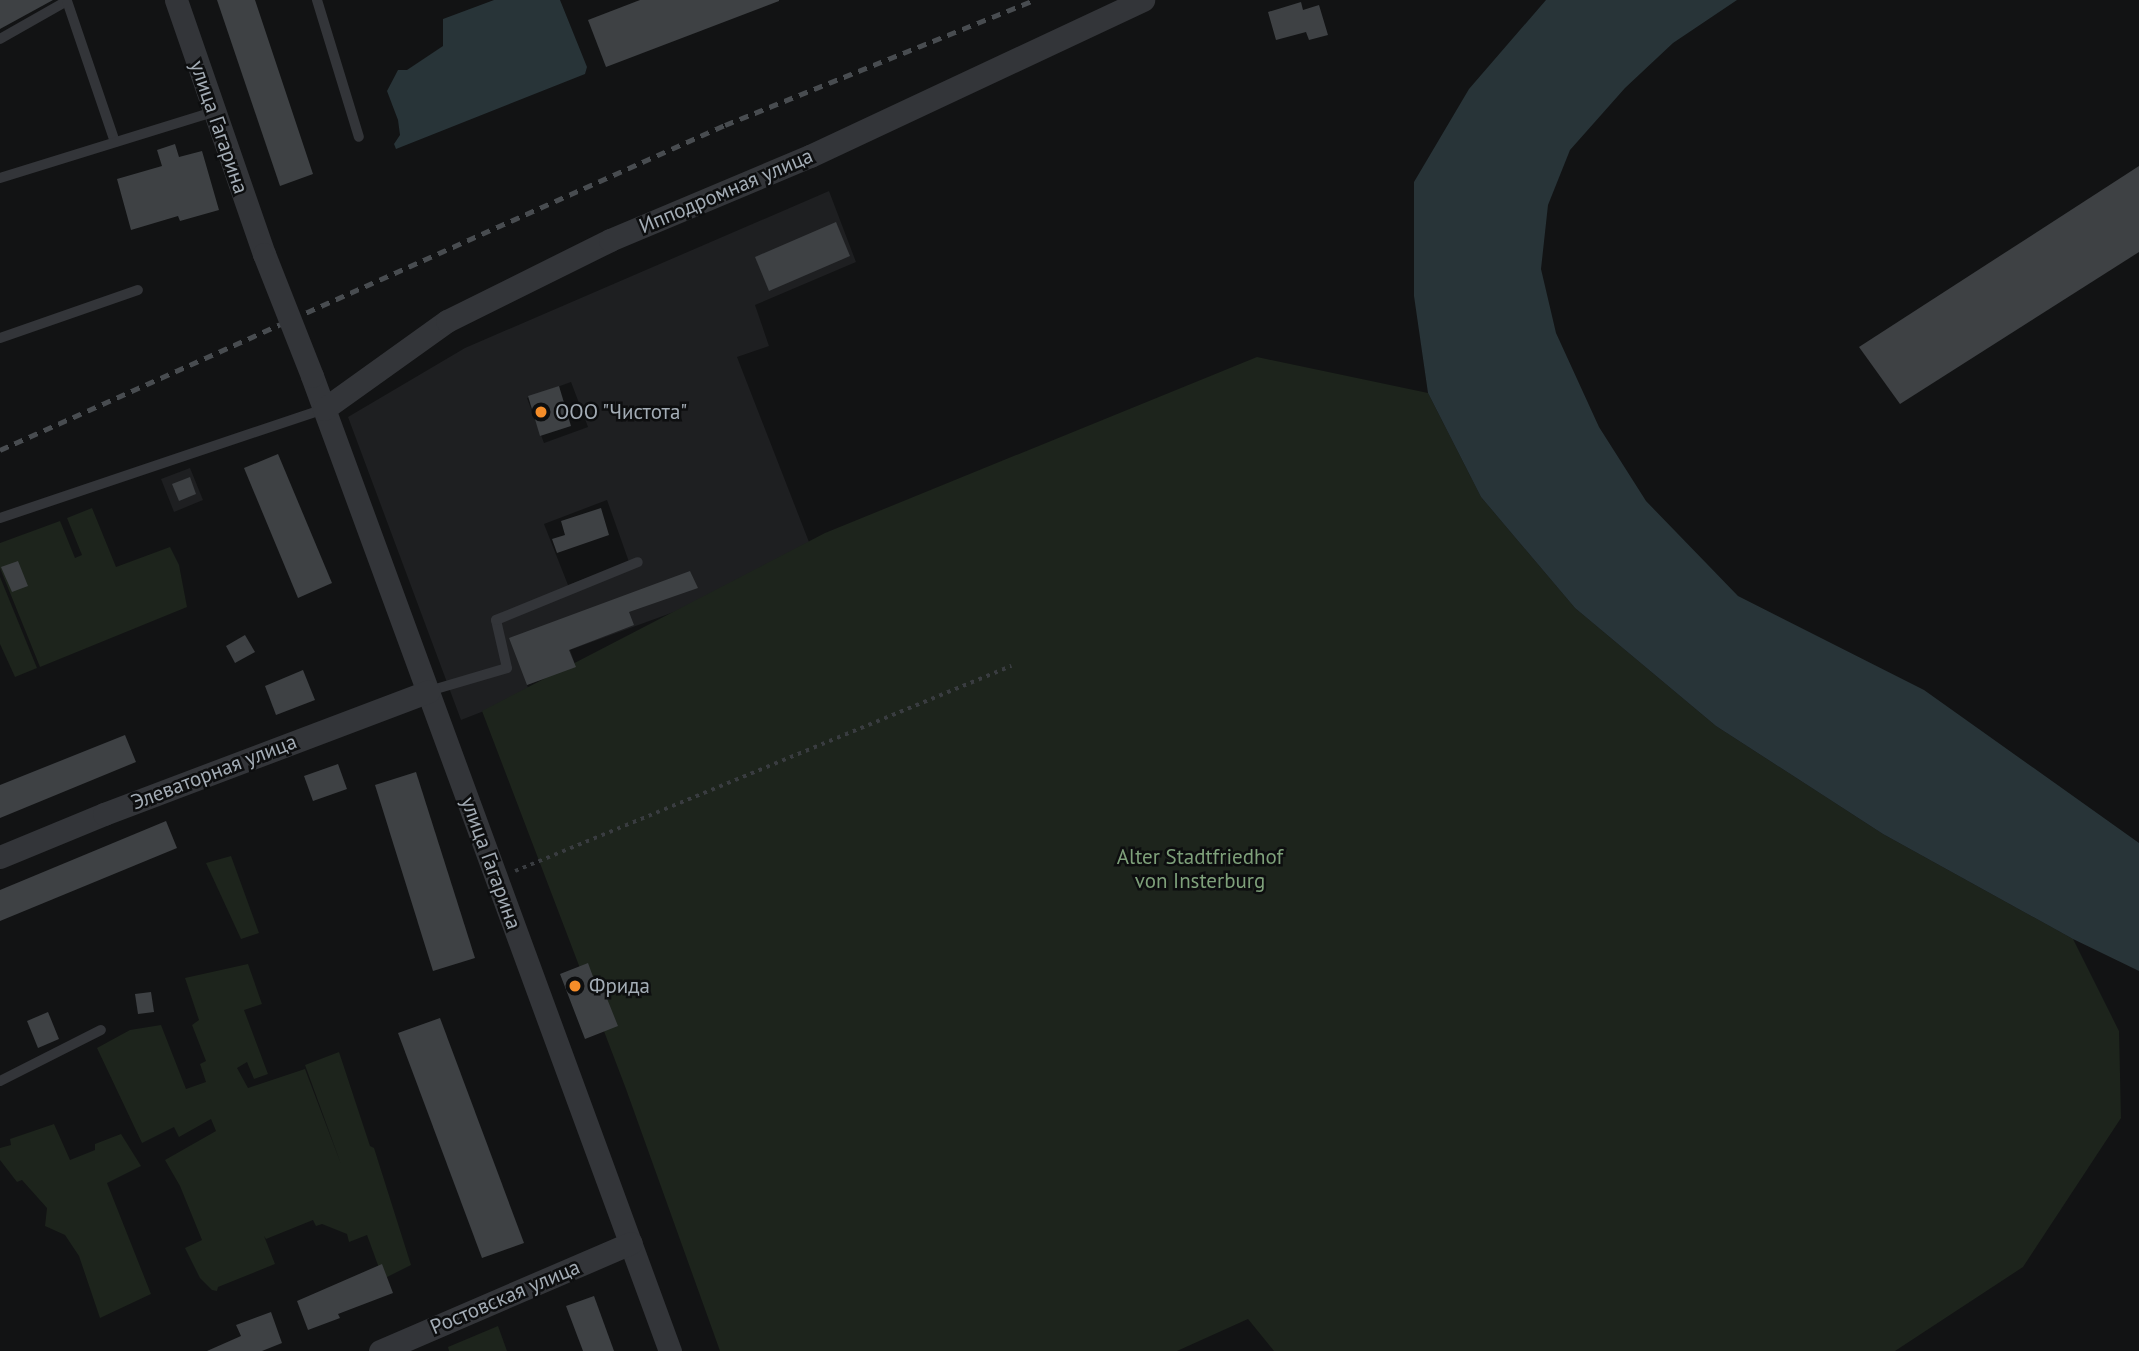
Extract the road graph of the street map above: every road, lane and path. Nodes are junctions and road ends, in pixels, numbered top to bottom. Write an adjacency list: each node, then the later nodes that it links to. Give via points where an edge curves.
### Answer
1 (176, 0): 5 (street, улица Гагарина)
2 (317, 0): 6 (lane)
3 (1143, 0): 11 (street, Ипподромная улица, via 810,156 599,246 447,321)
4 (0, 39): 7 (lane, via 67,1)
5 (213, 112): 7 (lane); 11 (street, улица Гагарина, bridge)
6 (359, 137)
7 (115, 142): 8 (lane)
8 (0, 178)
9 (138, 290): 10 (lane)
10 (0, 338)
11 (324, 409): 12 (lane); 15 (street, улица Гагарина)
12 (0, 518)
13 (638, 562): 15 (lane, via 496,620 507,668)
14 (1010, 666): 17 (path)
15 (429, 691): 16 (street, Элеваторная улица); 17 (street, улица Гагарина)
16 (0, 857)
17 (497, 878): 20 (street, улица Гагарина)
18 (101, 1030): 19 (lane)
19 (0, 1081)
20 (631, 1243): 21 (street, Ростовская улица); 22 (street, улица Гагарина)
21 (380, 1351)
22 (670, 1351)

